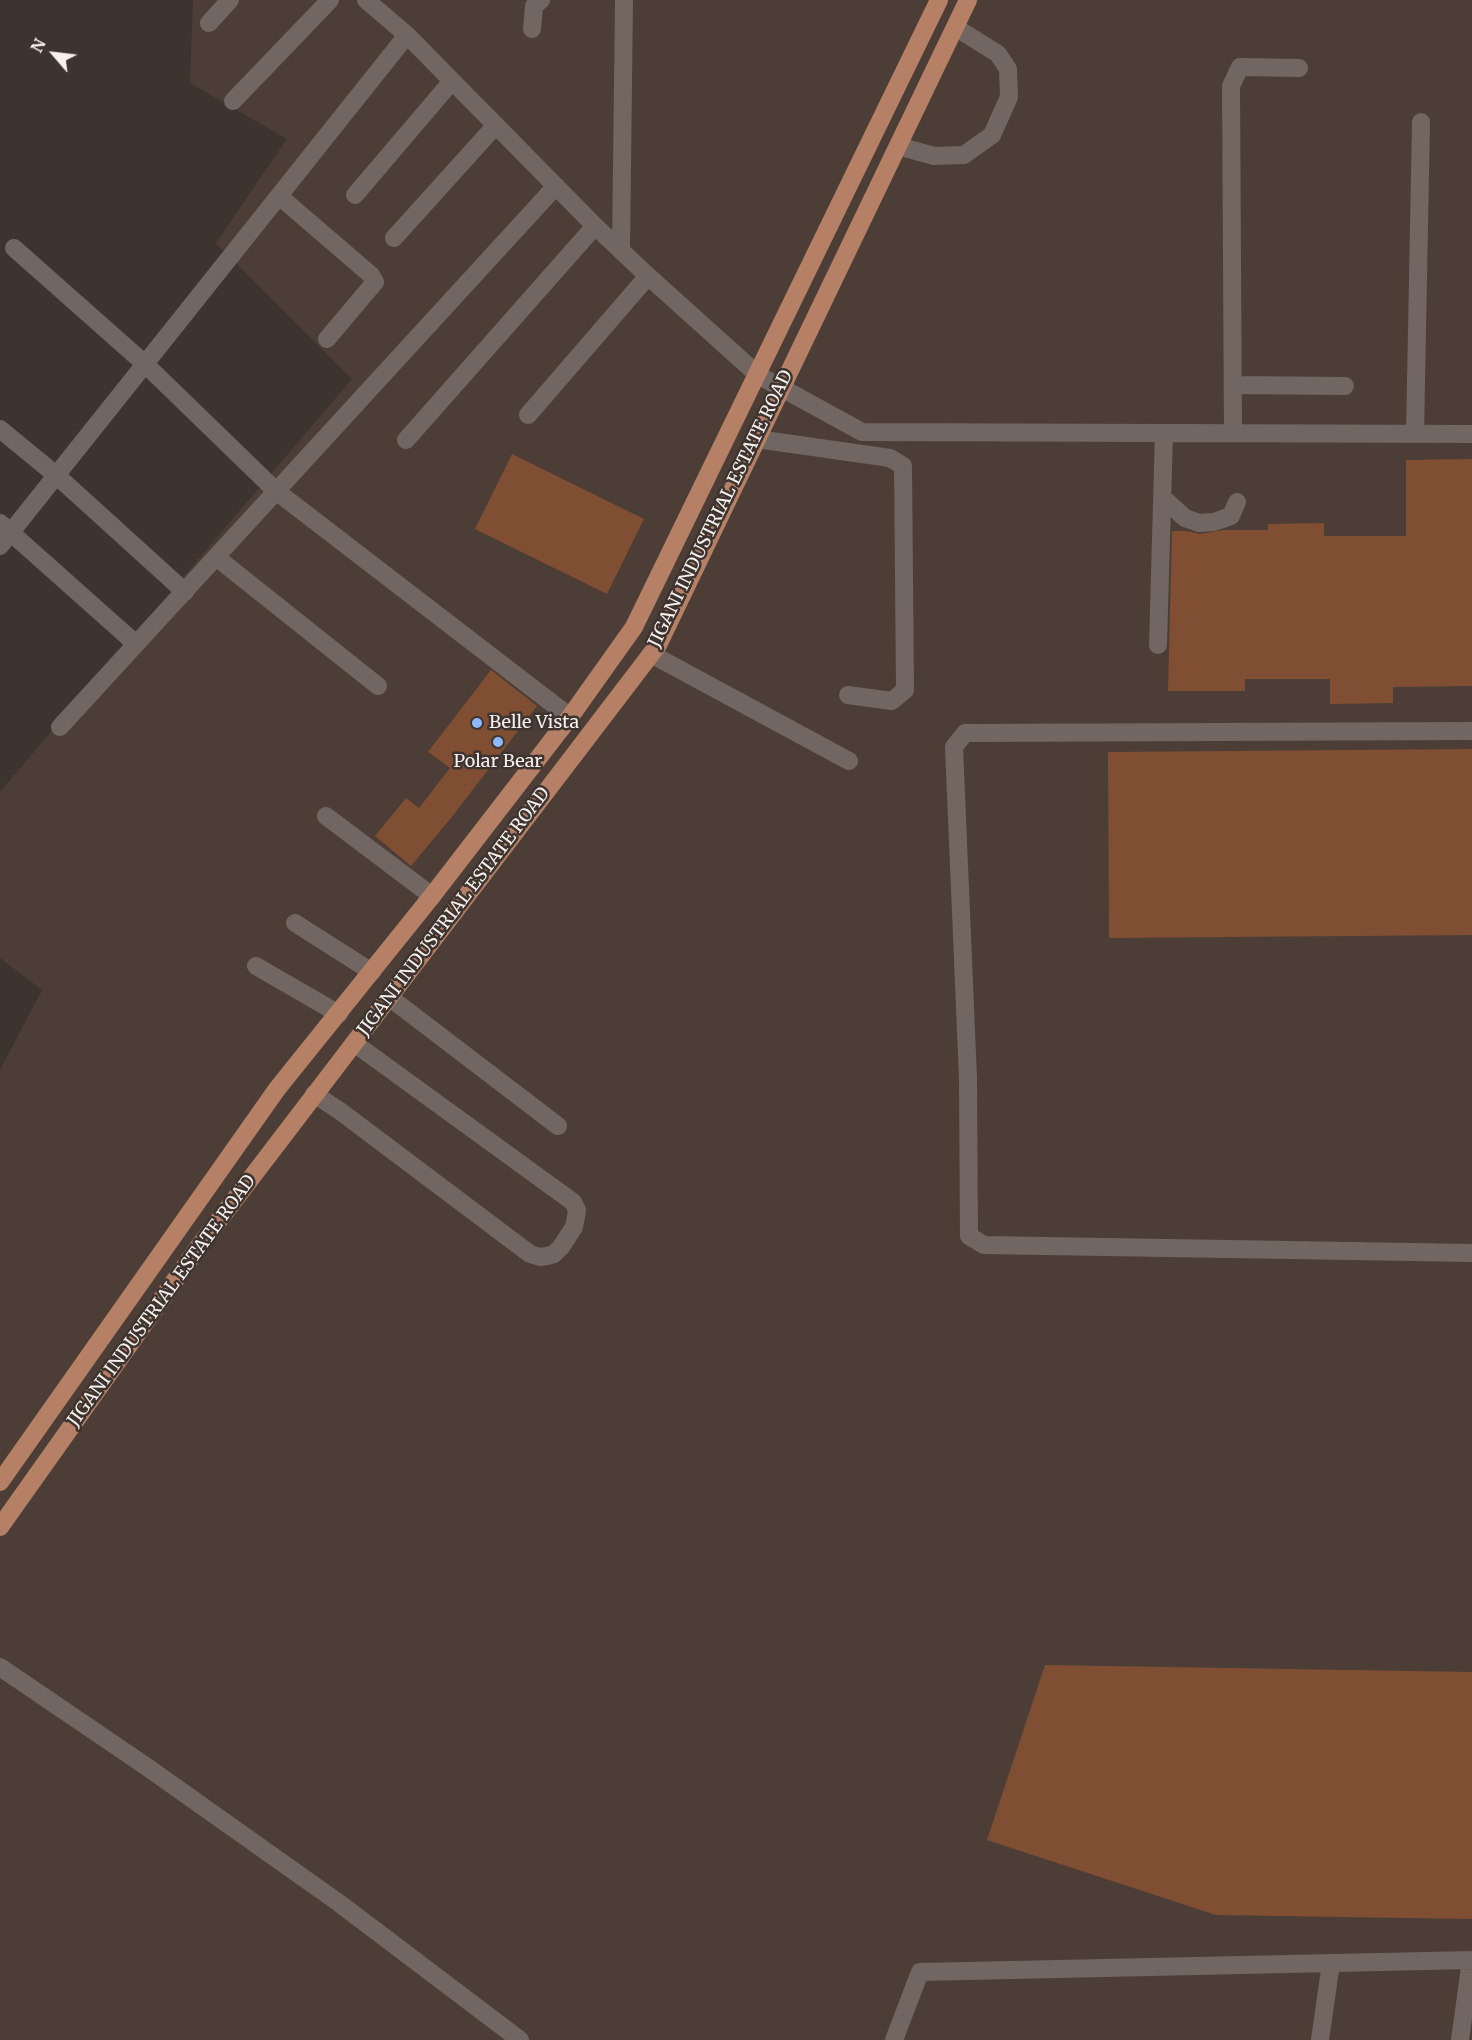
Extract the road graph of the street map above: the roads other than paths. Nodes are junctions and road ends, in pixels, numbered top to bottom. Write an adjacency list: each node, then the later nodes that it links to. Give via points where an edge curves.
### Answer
1 (230, 0): 8 (street)
2 (330, 0): 14 (street)
3 (366, 0): 11 (street)
4 (541, 0): 10 (street, via 534,6)
5 (624, 0): 24 (street)
6 (939, 0): 28 (main road, JIGANI INDUSTRIAL ESTATE ROAD)
7 (968, 0): 9 (main road, JIGANI INDUSTRIAL ESTATE ROAD)
8 (209, 23)
9 (955, 27): 17 (main road, JIGANI INDUSTRIAL ESTATE ROAD); 17 (street, via 998,54 1008,69 1009,97 992,135 964,155 934,156)
10 (532, 29)
11 (407, 34): 13 (street); 20 (street)
12 (1299, 68): 29 (street, via 1240,67 1231,86)
13 (452, 81): 16 (street); 19 (street)
14 (233, 101)
15 (1421, 122): 37 (street)
16 (496, 125): 18 (street); 22 (street)
17 (898, 146): 31 (main road, JIGANI INDUSTRIAL ESTATE ROAD)
18 (556, 186): 21 (street); 43 (street)
19 (355, 195)
20 (279, 196): 26 (street, via 375,282); 27 (street)
21 (595, 226): 24 (street); 40 (street)
22 (394, 238)
23 (14, 248): 27 (street)
24 (621, 251): 25 (street)
25 (648, 276): 28 (street); 32 (street)
26 (327, 339)
27 (145, 364): 42 (street); 43 (street)
28 (758, 375): 31 (street); 54 (main road, JIGANI INDUSTRIAL ESTATE ROAD, via 634,627)
29 (1233, 385): 30 (street); 36 (street)
30 (1345, 386)
31 (781, 388): 34 (street, via 862,432); 39 (main road, JIGANI INDUSTRIAL ESTATE ROAD)
32 (528, 415)
33 (0, 429): 42 (street)
34 (891, 432): 35 (street); 41 (street)
35 (1164, 433): 36 (street); 44 (street)
36 (1233, 433): 37 (street)
37 (1415, 434): 38 (street)
38 (1472, 434)
39 (757, 439): 41 (street); 51 (main road, JIGANI INDUSTRIAL ESTATE ROAD)
40 (406, 440)
41 (890, 458): 53 (street, via 903,466 904,690 892,701)
42 (56, 475): 46 (street); 48 (street)
43 (276, 491): 47 (street); 54 (street)
44 (1162, 497): 45 (street, via 1185,518 1199,523 1231,516); 50 (street)
45 (1237, 502)
46 (4, 534): 49 (street)
47 (216, 557): 48 (street); 52 (street)
48 (184, 592): 49 (street)
49 (136, 644): 55 (street)
50 (1158, 645)
51 (651, 654): 57 (street); 63 (main road, JIGANI INDUSTRIAL ESTATE ROAD)
52 (378, 687)
53 (848, 695)
54 (570, 717): 59 (main road, JIGANI INDUSTRIAL ESTATE ROAD)
55 (60, 727)
56 (1472, 731): 68 (street, via 965,733 954,747 968,1078 969,1236 984,1245)
57 (849, 760)
58 (326, 816): 59 (street)
59 (432, 896): 62 (main road, JIGANI INDUSTRIAL ESTATE ROAD)
60 (295, 923): 62 (street)
61 (256, 966): 64 (street)
62 (372, 972): 64 (main road, JIGANI INDUSTRIAL ESTATE ROAD)
63 (388, 997): 65 (main road, JIGANI INDUSTRIAL ESTATE ROAD); 67 (street)
64 (339, 1014): 69 (main road, JIGANI INDUSTRIAL ESTATE ROAD, via 277,1089)
65 (354, 1042): 66 (main road, JIGANI INDUSTRIAL ESTATE ROAD); 66 (street, via 573,1202 577,1210 569,1236 554,1254 530,1254)
66 (314, 1094): 70 (main road, JIGANI INDUSTRIAL ESTATE ROAD, via 200,1245)
67 (558, 1126)
68 (1472, 1254)
69 (0, 1482)
70 (0, 1527)
71 (0, 1667): 74 (street, via 329,1896)
72 (1472, 1960): 73 (street); 78 (street)
73 (1331, 1963): 76 (street, via 920,1972); 77 (street)
74 (501, 2034): 75 (street)
75 (520, 2040)
76 (894, 2040)
77 (1320, 2040)
78 (1460, 2040)

